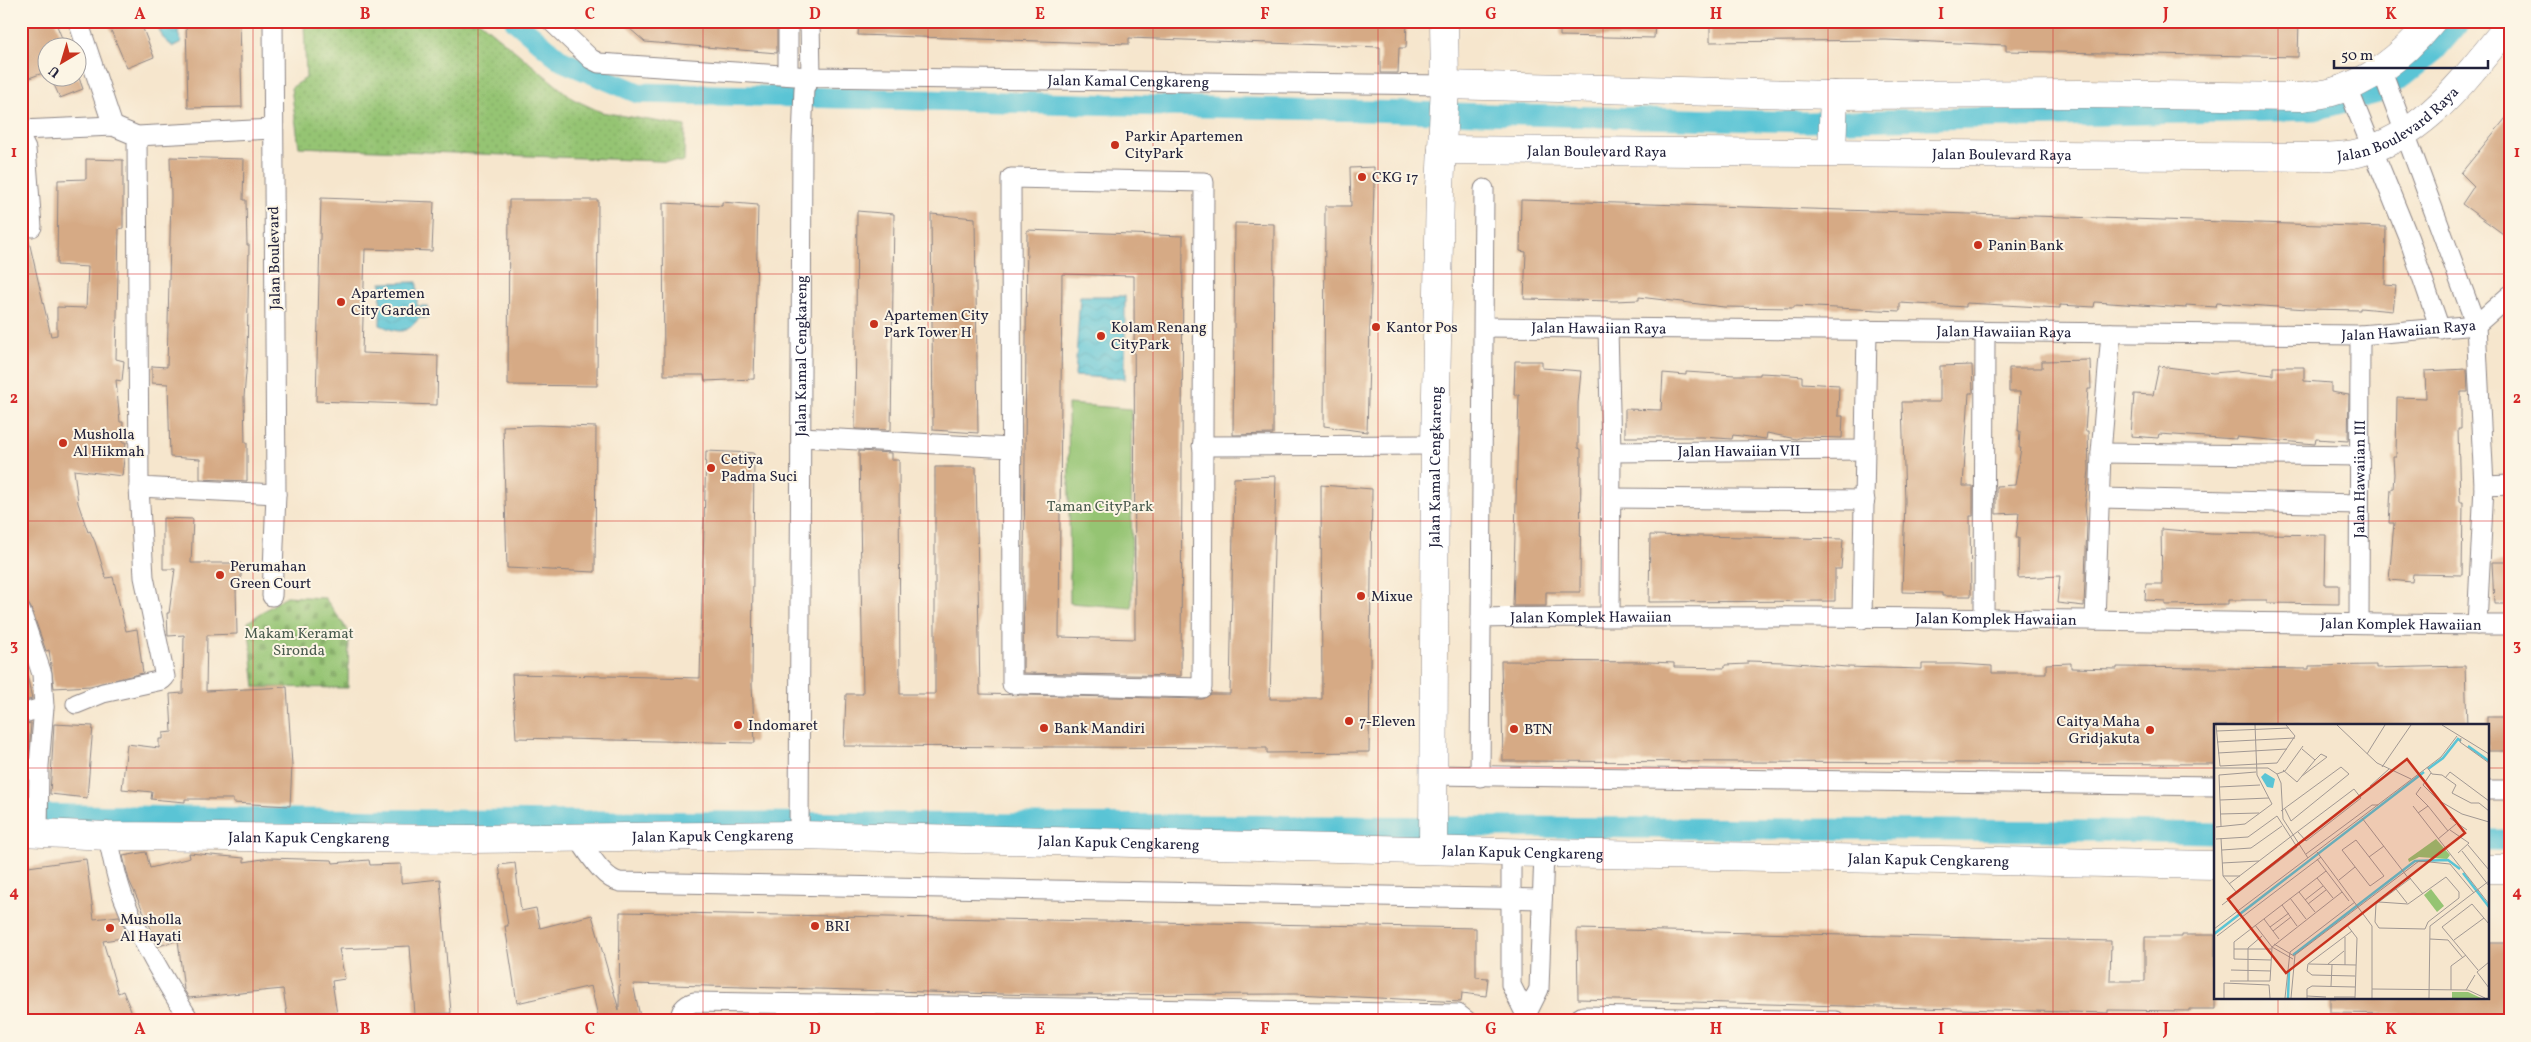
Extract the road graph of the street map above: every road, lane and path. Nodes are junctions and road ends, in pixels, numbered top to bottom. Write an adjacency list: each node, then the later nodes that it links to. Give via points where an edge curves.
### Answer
1 (78, 21): 15 (street)
2 (273, 21): 17 (street, Jalan Boulevard)
3 (551, 21): 9 (street, Jalan Kamal Cengkareng, via 599,63)
4 (788, 21): 9 (street)
5 (810, 21): 11 (street)
6 (1444, 21): 13 (street, Jalan Kamal Cengkareng)
7 (2432, 21): 10 (street)
8 (2510, 24): 16 (street, Jalan Boulevard Raya, via 2448,97 2416,127)
9 (788, 75): 11 (street, Jalan Kamal Cengkareng)
10 (2383, 75): 12 (street); 16 (street)
11 (806, 86): 13 (street, Jalan Kamal Cengkareng); 37 (street, Jalan Kamal Cengkareng)
12 (2350, 92): 14 (street, via 2302,97 2084,94); 21 (street)
13 (1444, 93): 14 (street); 22 (street, Jalan Kamal Cengkareng)
14 (1834, 99): 23 (street)
15 (113, 126): 18 (street); 19 (street)
16 (2402, 127): 21 (street, Jalan Boulevard Raya); 26 (street)
17 (272, 129): 19 (street); 48 (street, Jalan Boulevard)
18 (21, 130)
19 (137, 136): 47 (street)
20 (21, 139): 25 (street, via 26,149)
21 (2370, 142): 23 (street, Jalan Boulevard Raya, via 2358,153 2320,158); 27 (street)
22 (1442, 143): 23 (street, Jalan Boulevard Raya); 38 (street, Jalan Kamal Cengkareng)
23 (1832, 149)
24 (1484, 188): 30 (street)
25 (32, 227)
26 (2438, 227): 27 (street); 29 (street)
27 (2409, 239): 32 (street)
28 (2507, 303): 29 (street, Jalan Hawaiian Raya)
29 (2476, 325): 32 (street, Jalan Hawaiian Raya); 46 (street)
30 (1485, 327): 31 (street, Jalan Hawaiian Raya); 56 (street)
31 (1608, 328): 33 (street, Jalan Hawaiian Raya); 42 (street)
32 (2440, 328): 36 (street, Jalan Hawaiian Raya)
33 (1867, 330): 34 (street, Jalan Hawaiian Raya); 41 (street)
34 (1985, 333): 35 (street, Jalan Hawaiian Raya); 58 (street)
35 (2111, 333): 36 (street, Jalan Hawaiian Raya); 43 (street)
36 (2360, 335): 44 (street, Jalan Hawaiian III)
37 (801, 437): 40 (street); 72 (street, Jalan Kamal Cengkareng)
38 (1435, 445): 39 (street); 66 (street, Jalan Kamal Cengkareng)
39 (1202, 446): 40 (street, via 1202,688 1012,684); 40 (street, via 1204,182 1011,178)
40 (1012, 448)
41 (1865, 450): 42 (street, Jalan Hawaiian VII); 51 (street)
42 (1611, 452): 49 (street)
43 (2101, 453): 44 (street); 50 (street)
44 (2360, 456): 52 (street, Jalan Hawaiian III)
45 (2510, 485): 46 (street)
46 (2484, 486): 61 (street)
47 (139, 487): 48 (street); 63 (street, via 144,577 165,677 103,693)
48 (276, 494): 53 (street, Jalan Boulevard)
49 (1611, 498): 51 (street); 55 (street)
50 (2100, 498): 52 (street); 59 (street)
51 (1864, 500): 57 (street)
52 (2359, 504): 60 (street, Jalan Hawaiian III)
53 (272, 596)
54 (21, 612): 64 (street, via 42,674)
55 (1610, 616): 56 (street, Jalan Komplek Hawaiian); 57 (street, Jalan Komplek Hawaiian)
56 (1482, 618): 67 (street)
57 (1862, 619): 58 (street, Jalan Komplek Hawaiian)
58 (1984, 620): 59 (street, Jalan Komplek Hawaiian)
59 (2095, 620): 60 (street, Jalan Komplek Hawaiian)
60 (2359, 623): 61 (street, Jalan Komplek Hawaiian)
61 (2477, 625): 62 (street, Jalan Komplek Hawaiian)
62 (2510, 625)
63 (76, 704)
64 (44, 707): 65 (street); 71 (street)
65 (21, 714)
66 (1433, 775): 67 (street); 75 (street, Jalan Kamal Cengkareng)
67 (1480, 776): 68 (street)
68 (2214, 786)
69 (2488, 790): 70 (street)
70 (2510, 790)
71 (34, 823): 73 (street, Jalan Kapuk Cengkareng)
72 (799, 832): 74 (street, Jalan Kapuk Cengkareng); 75 (street, Jalan Kapuk Cengkareng)
73 (108, 836): 74 (street, Jalan Kapuk Cengkareng); 84 (street, via 124,900)
74 (578, 838): 81 (street, via 606,874 620,882)
75 (1434, 845): 76 (street, Jalan Kapuk Cengkareng)
76 (1511, 852): 77 (street, Jalan Kapuk Cengkareng); 81 (street)
77 (1544, 853): 78 (street, Jalan Kapuk Cengkareng); 82 (street)
78 (2214, 864)
79 (2488, 869): 80 (street)
80 (2510, 870)
81 (1509, 899): 82 (street); 83 (street, via 1511,985)
82 (1542, 899): 83 (street, via 1539,989)
83 (1526, 1018)
84 (190, 1021)
85 (680, 1021): 86 (street, via 686,1005 694,1002 1458,1014)
86 (1467, 1021)
87 (1575, 1021): 88 (street, via 1583,1016)
88 (1836, 1021)

